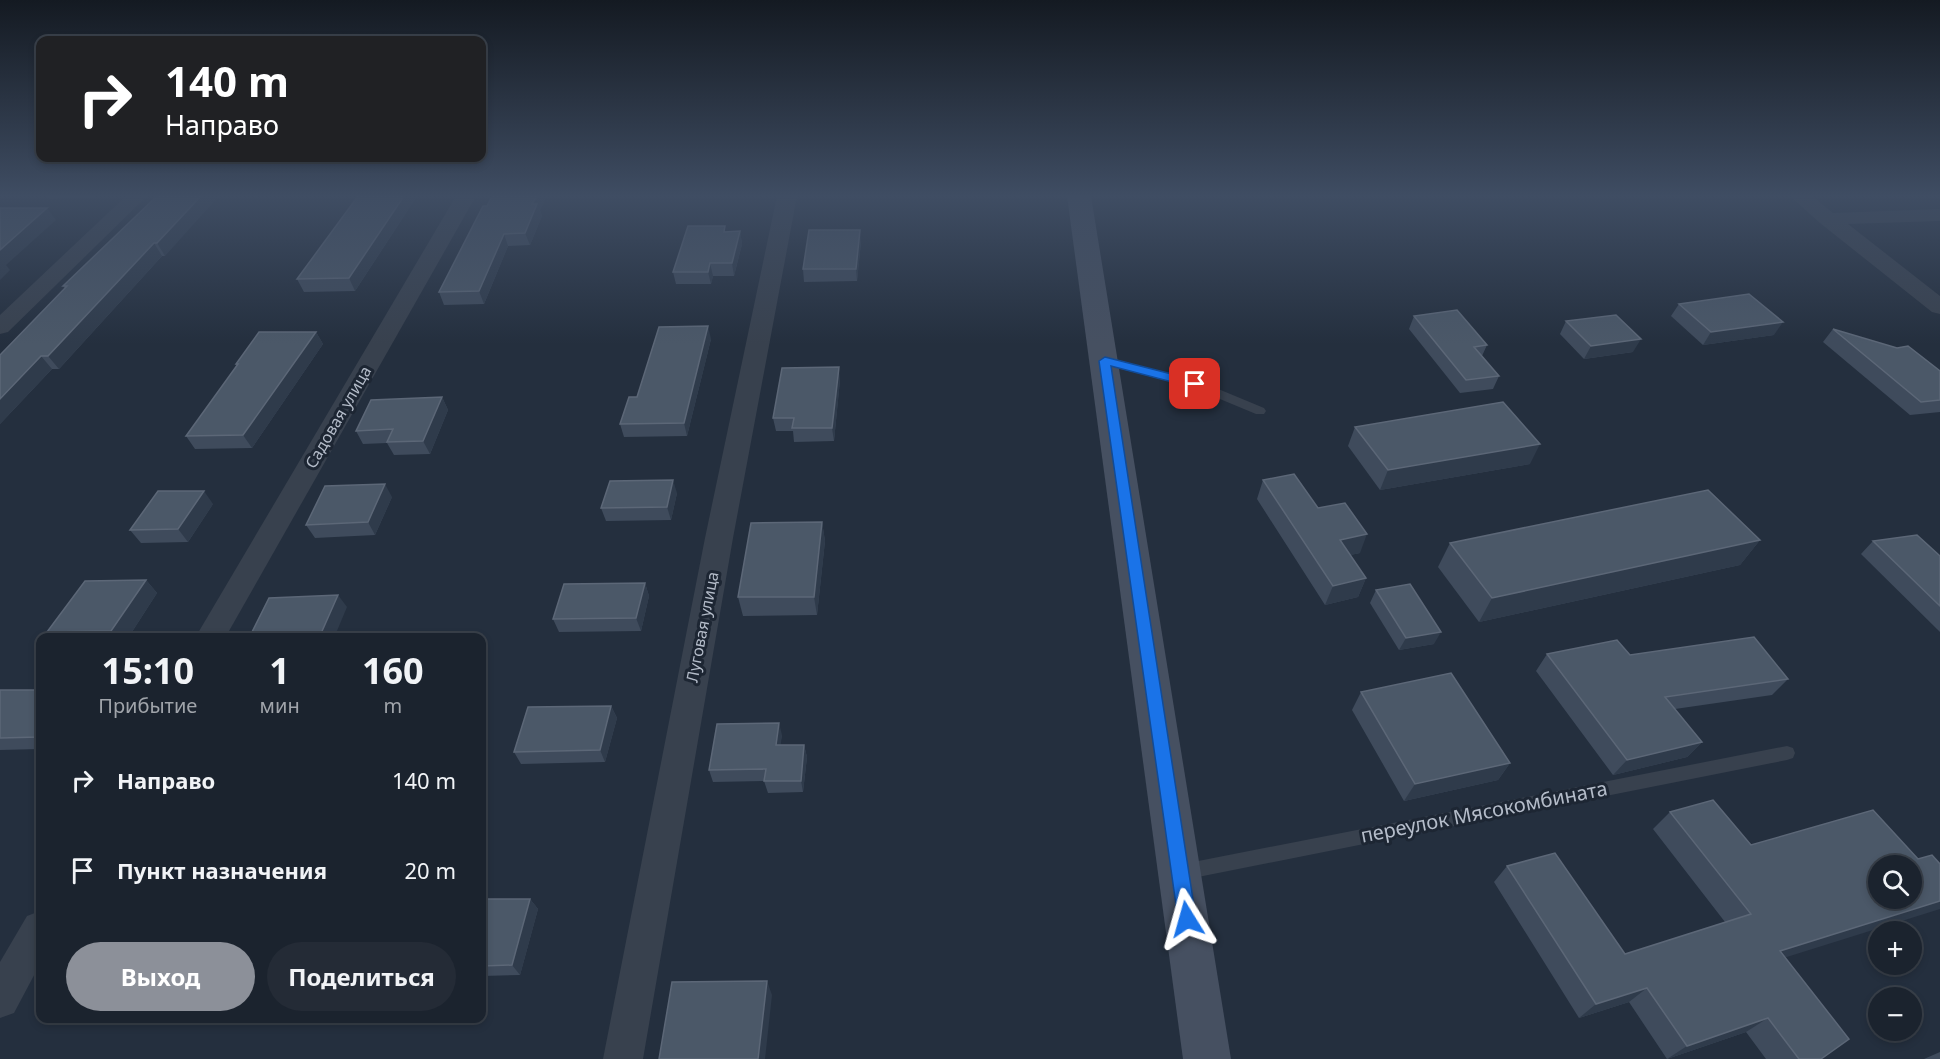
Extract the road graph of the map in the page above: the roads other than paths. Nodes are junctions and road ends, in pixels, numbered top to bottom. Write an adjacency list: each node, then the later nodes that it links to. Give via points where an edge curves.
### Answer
1 (85, 245): 7 (street)
2 (437, 245): 10 (street, Садовая улица)
3 (777, 245): 15 (street, Луговая улица)
4 (1087, 245): 8 (main road)
5 (1861, 245): 6 (street)
6 (1940, 308)
7 (0, 327)
8 (1105, 361): 9 (lane, via 1195,384); 12 (main road)
9 (1260, 411)
10 (213, 633)
11 (1787, 753): 12 (lane, переулок Мясокомбината)
12 (1180, 872): 16 (main road)
13 (36, 936): 14 (street)
14 (0, 999)
15 (623, 1059)
16 (1207, 1059)

